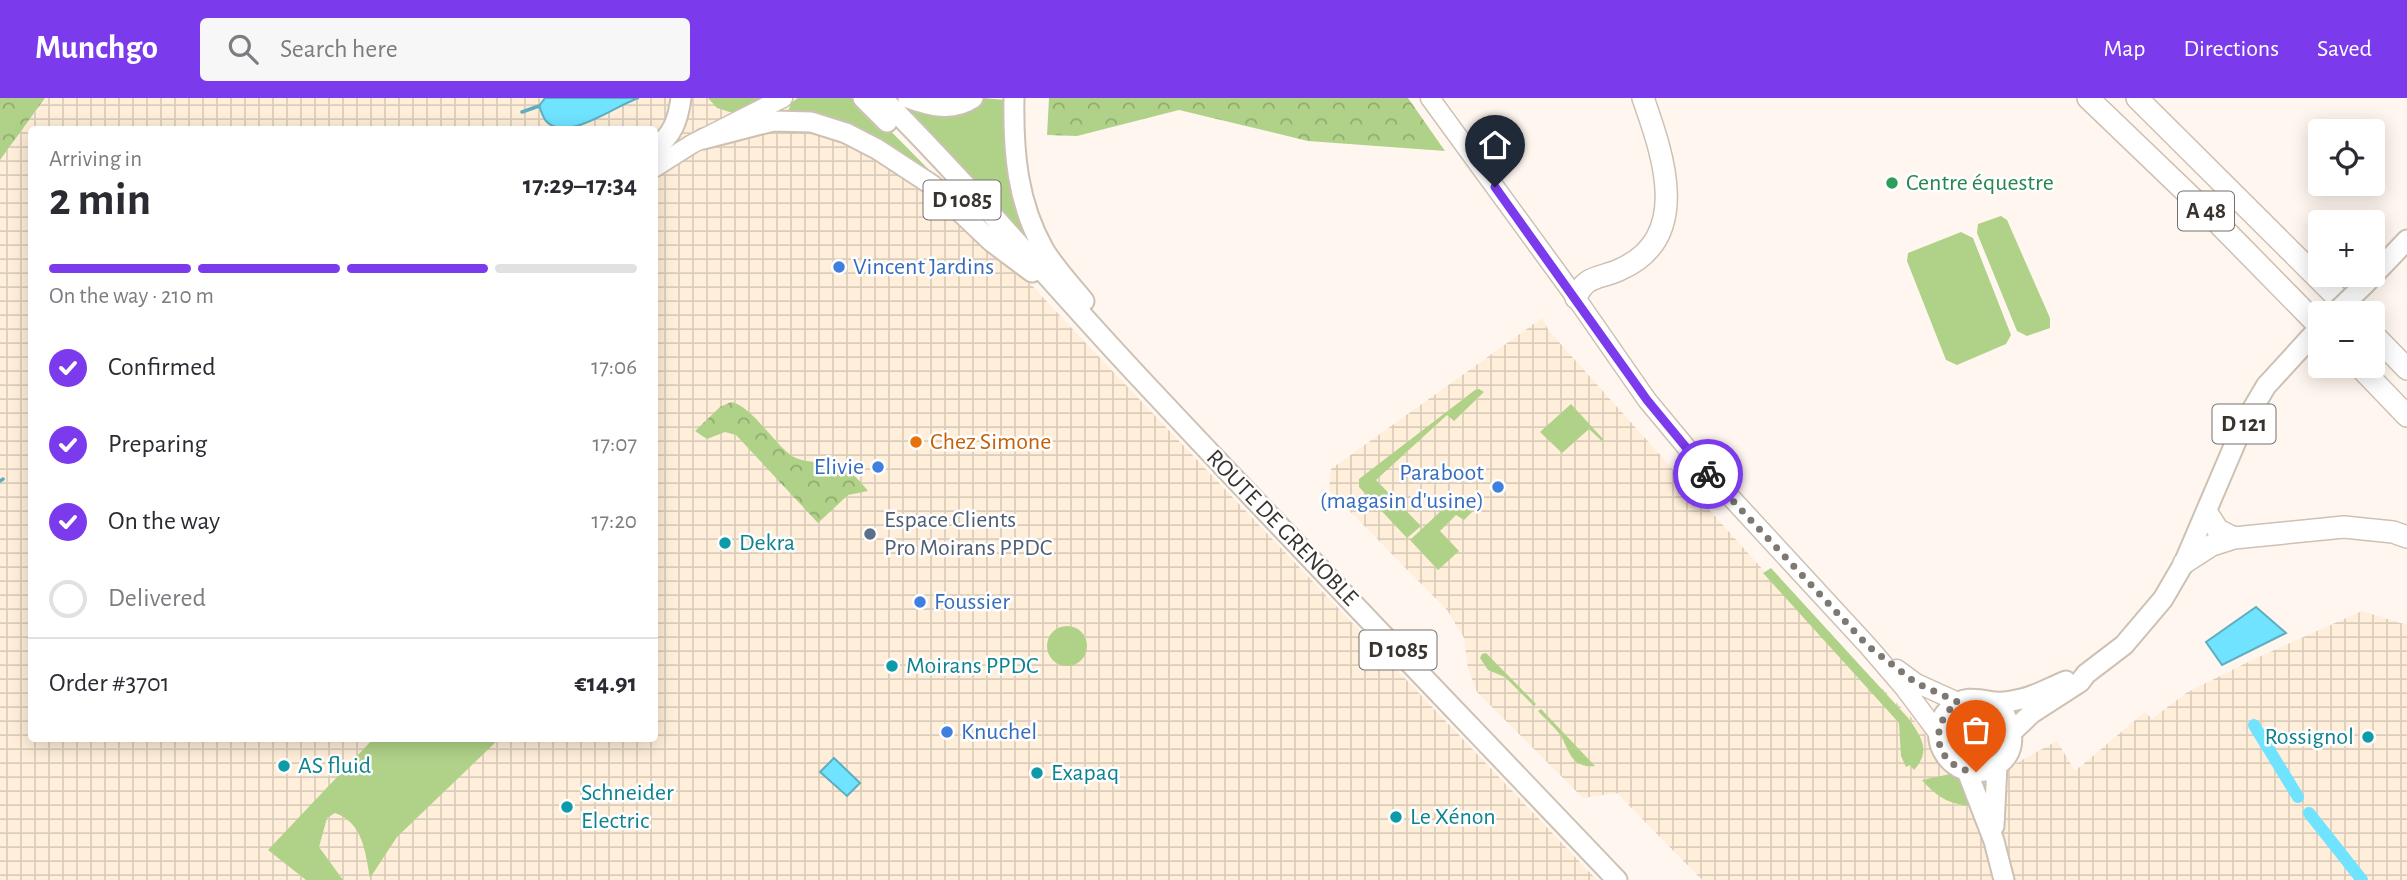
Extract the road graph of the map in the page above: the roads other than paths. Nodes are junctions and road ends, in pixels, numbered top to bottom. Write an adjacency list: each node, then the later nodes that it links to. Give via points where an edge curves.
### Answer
1 (681, 98): 13 (main road, via 678,121)
2 (783, 98): 12 (main road)
3 (863, 98): 17 (main road, ROUTE DE GRENOBLE / D 1085, via 986,225)
4 (882, 98): 17 (main road, ROUTE DE GRENOBLE / D 1085, via 996,217)
5 (908, 98): 6 (main road, via 948,107)
6 (973, 98)
7 (1014, 98): 27 (main road, via 1017,172 1026,214 1046,252)
8 (1430, 98): 18 (main road)
9 (1643, 98): 18 (highway, via 1665,169 1667,202 1661,226 1642,256 1592,279 1581,286)
10 (2088, 98): 21 (highway, A 48)
11 (2137, 98): 19 (highway, A 48)
12 (698, 141): 14 (main road); 15 (main road); 17 (main road, via 773,121 811,122 846,133 932,185 992,242)
13 (658, 146)
14 (658, 154)
15 (658, 166)
16 (2407, 240): 20 (main road, bridge)
17 (1065, 298): 27 (main road, ROUTE DE GRENOBLE / D 1085)
18 (1576, 298): 32 (main road, via 1647,400 1701,466)
19 (2341, 301)
20 (2347, 301)
21 (2308, 315)
22 (2308, 339): 28 (main road, D 121, via 2266,386 2243,425)
23 (2385, 346): 24 (highway)
24 (2407, 369)
25 (2371, 378): 26 (highway)
26 (2407, 416)
27 (1179, 420): 41 (main road, ROUTE DE GRENOBLE / D 1085)
28 (2207, 513): 30 (highway, via 2218,530); 31 (main road, D 121)
29 (2407, 537): 30 (highway, via 2344,527)
30 (2234, 538): 31 (highway, via 2212,545)
31 (2184, 564): 33 (main road, D 121, via 2163,599 2124,645)
32 (1868, 646): 34 (main road, via 1916,683); 37 (main road)
33 (2086, 674): 35 (main road, D 121, via 2024,699); 36 (main road, D 121)
34 (1958, 702): 35 (main road, via 1979,698); 37 (main road, via 1948,709)
35 (1996, 702): 36 (main road)
36 (2012, 732): 38 (main road, via 2009,750)
37 (1938, 733): 39 (main road, via 1942,751 1955,767)
38 (1997, 765): 39 (main road, via 1986,771); 40 (main road)
39 (1967, 771): 40 (main road)
40 (1994, 841): 42 (main road)
41 (1617, 880)
42 (2004, 880)

